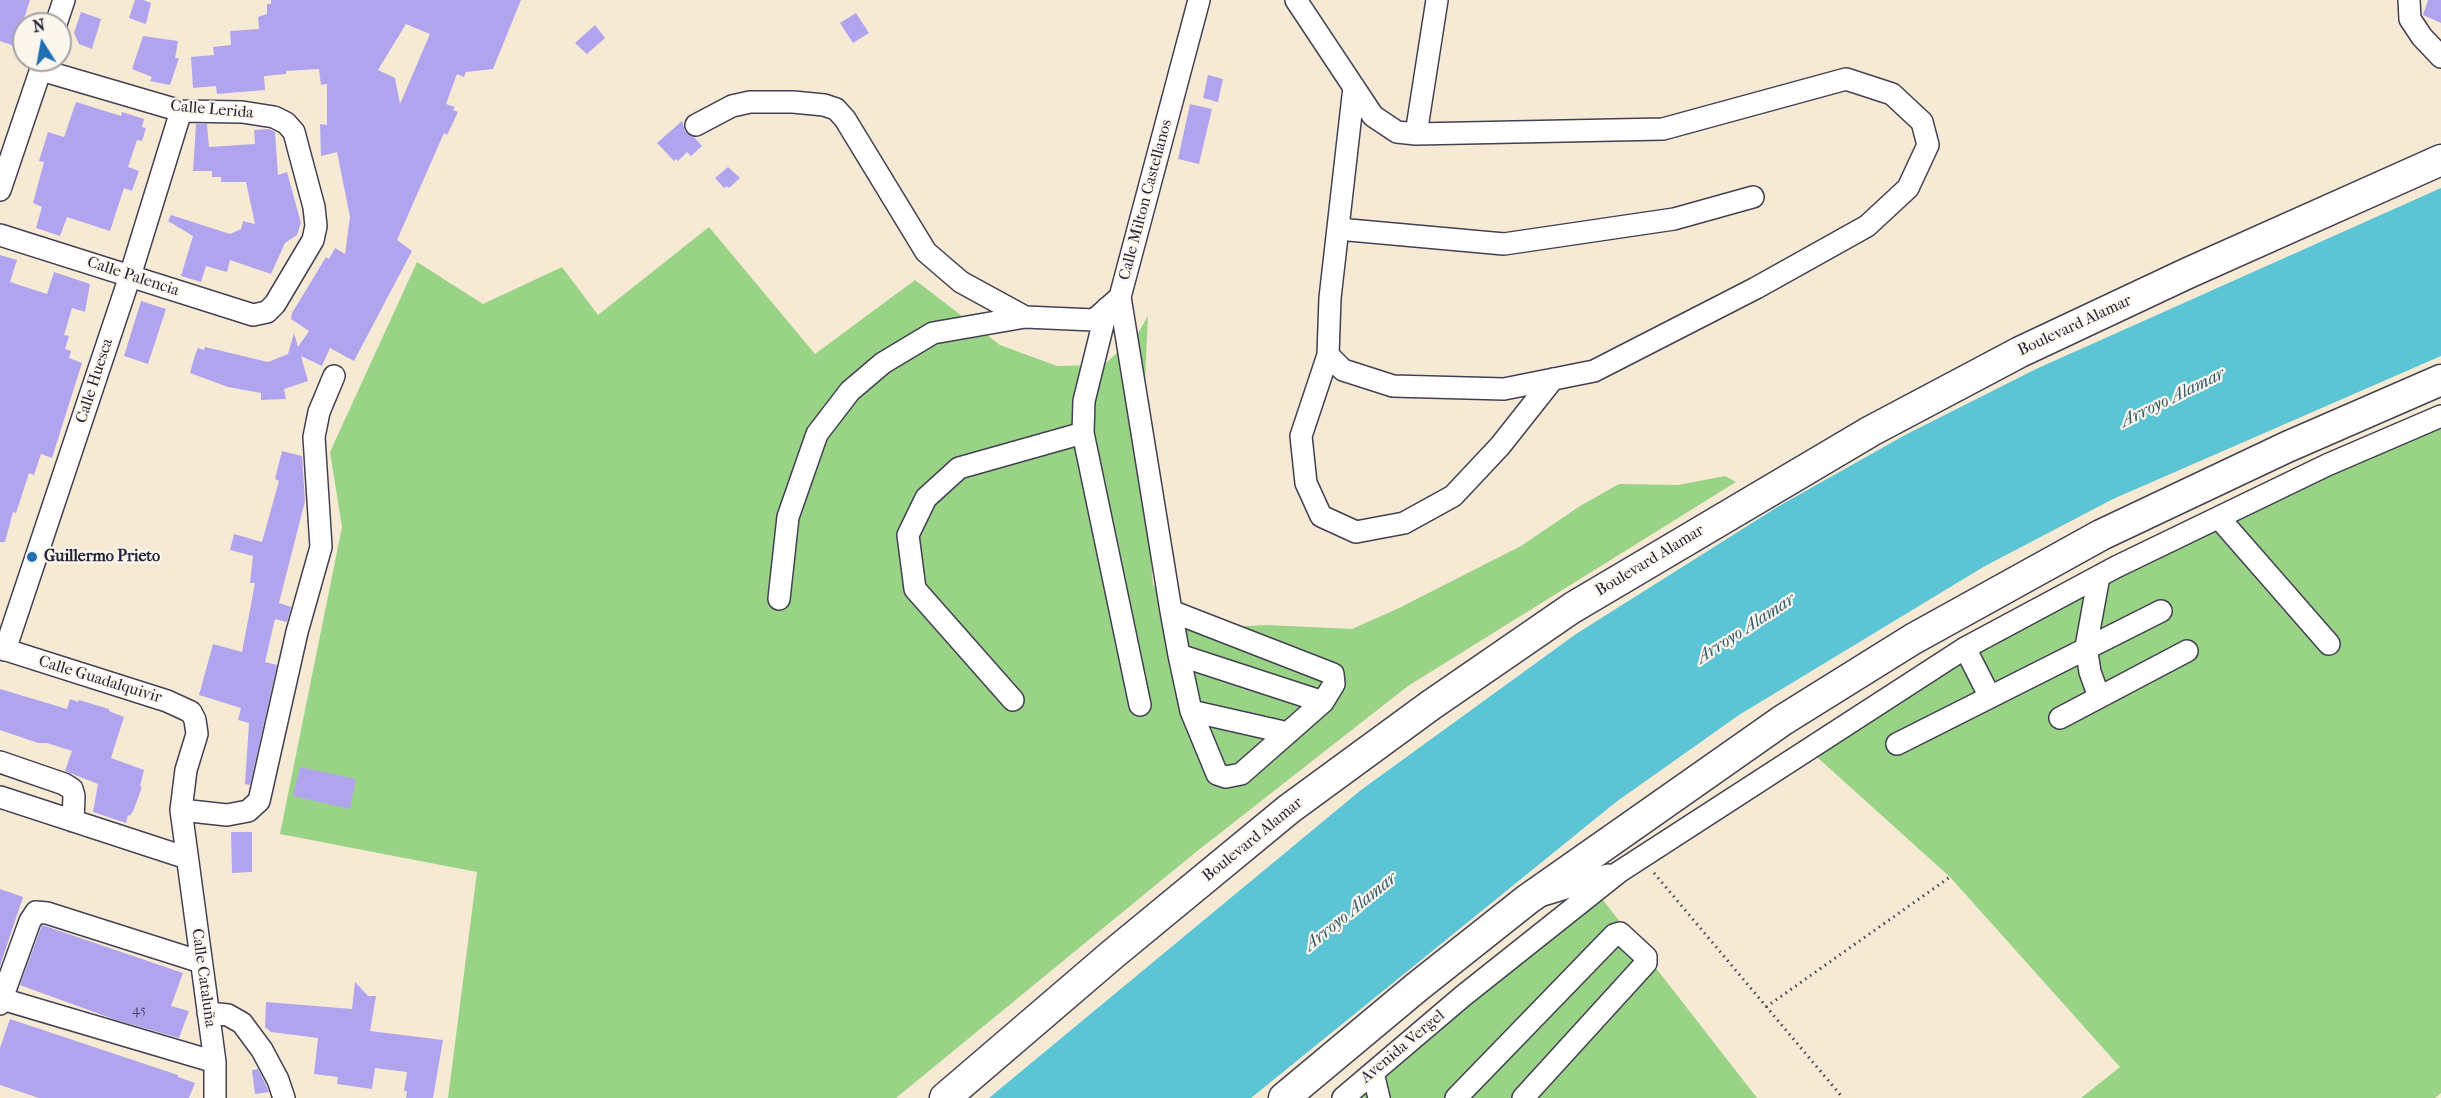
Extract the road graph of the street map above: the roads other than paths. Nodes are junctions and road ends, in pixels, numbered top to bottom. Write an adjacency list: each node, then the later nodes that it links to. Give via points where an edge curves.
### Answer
1 (1199, 0): 18 (street, Calle Milton Castellanos)
2 (1296, 0): 8 (street)
3 (1437, 0): 11 (street)
4 (2409, 0): 5 (street, via 2410,19)
5 (2441, 57)
6 (40, 72): 13 (street)
7 (63, 72): 9 (street, Calle Lerida)
8 (1354, 87): 11 (street, via 1373,116 1397,132); 15 (street)
9 (181, 111): 17 (street, Calle Huesca); 19 (street, Calle Lerida, via 274,117 294,132 316,226 313,240 291,280)
10 (696, 125): 20 (street, via 732,106 750,102 793,102 836,109 926,252 962,282)
11 (1416, 134): 23 (street, via 1663,129 1846,79 1892,94 1922,122 1928,145 1908,188 1867,226 1594,371)
12 (2441, 160): 62 (highway, Boulevard Alamar, via 2020,352 1871,431 1572,608 1289,809)
13 (0, 190)
14 (1753, 197): 15 (street, via 1674,219 1504,244)
15 (1338, 229): 21 (street, via 1330,298)
16 (0, 235): 17 (street, Calle Palencia)
17 (130, 276): 19 (street, Calle Palencia, via 254,315); 35 (street, Calle Huesca)
18 (1113, 303): 20 (street, via 1094,320); 26 (street, Calle Milton Castellanos, via 1084,401); 30 (street)
19 (267, 312)
20 (1024, 316): 29 (street, via 933,333 883,363 850,391 817,434 795,496 788,517)
21 (1329, 355): 23 (street, via 1343,370 1394,386 1504,389); 23 (street, via 1301,436 1306,483 1321,516 1356,532 1404,523 1453,496 1500,446)
22 (334, 376): 50 (street, via 319,412 314,437 321,547 297,632 259,801 248,811 227,816)
23 (1553, 379)
24 (2441, 380): 54 (highway, via 2101,535 1913,639 1783,720)
25 (2441, 416): 27 (street, via 2327,465)
26 (1083, 433): 40 (street, via 959,468 926,498 908,536 915,590); 42 (street, Calle Milton Castellanos)
27 (2219, 518): 28 (street); 32 (street)
28 (2099, 576): 33 (street); 34 (street)
29 (779, 599)
30 (1171, 610): 37 (street); 41 (street, via 1334,674 1334,684)
31 (2161, 611): 33 (street)
32 (2329, 644)
33 (2086, 647): 38 (street); 39 (street)
34 (1965, 648): 38 (street); 53 (street)
35 (3, 649): 45 (street, Calle Guadalquivir, via 167,701 191,712)
36 (2187, 651): 39 (street)
37 (1179, 655): 41 (street); 43 (street)
38 (1990, 697): 47 (street)
39 (2099, 697): 44 (street)
40 (1013, 700)
41 (1323, 702): 46 (street)
42 (1140, 705)
43 (1191, 711): 46 (street); 46 (street, via 1217,774 1226,777 1241,774)
44 (2060, 718)
45 (195, 720): 50 (street, Calle Cataluña, via 197,734 186,770)
46 (1288, 733)
47 (1897, 744)
48 (0, 762): 51 (street, via 72,789)
49 (0, 797): 51 (street)
50 (181, 810): 52 (street, Calle Cataluña)
51 (73, 821): 52 (street)
52 (187, 858): 55 (street, Calle Cataluña)
53 (1619, 872): 54 (street); 59 (street, Avenida Vergel)
54 (1528, 899): 63 (highway)
55 (201, 962): 56 (street, via 36,912); 57 (street, Calle Cataluña)
56 (1, 1002): 58 (street)
57 (208, 1013): 58 (street, Calle Cataluña); 61 (street, via 228,1015 242,1023 262,1050)
58 (215, 1062): 60 (street, Calle Cataluña)
59 (1372, 1072): 64 (street, Avenida Vergel); 65 (street)
60 (215, 1098)
61 (284, 1098)
62 (945, 1098)
63 (1284, 1098)
64 (1343, 1098)
65 (1379, 1098)
66 (1456, 1098): 67 (street, via 1620,933 1646,957 1646,963)
67 (1523, 1098)

